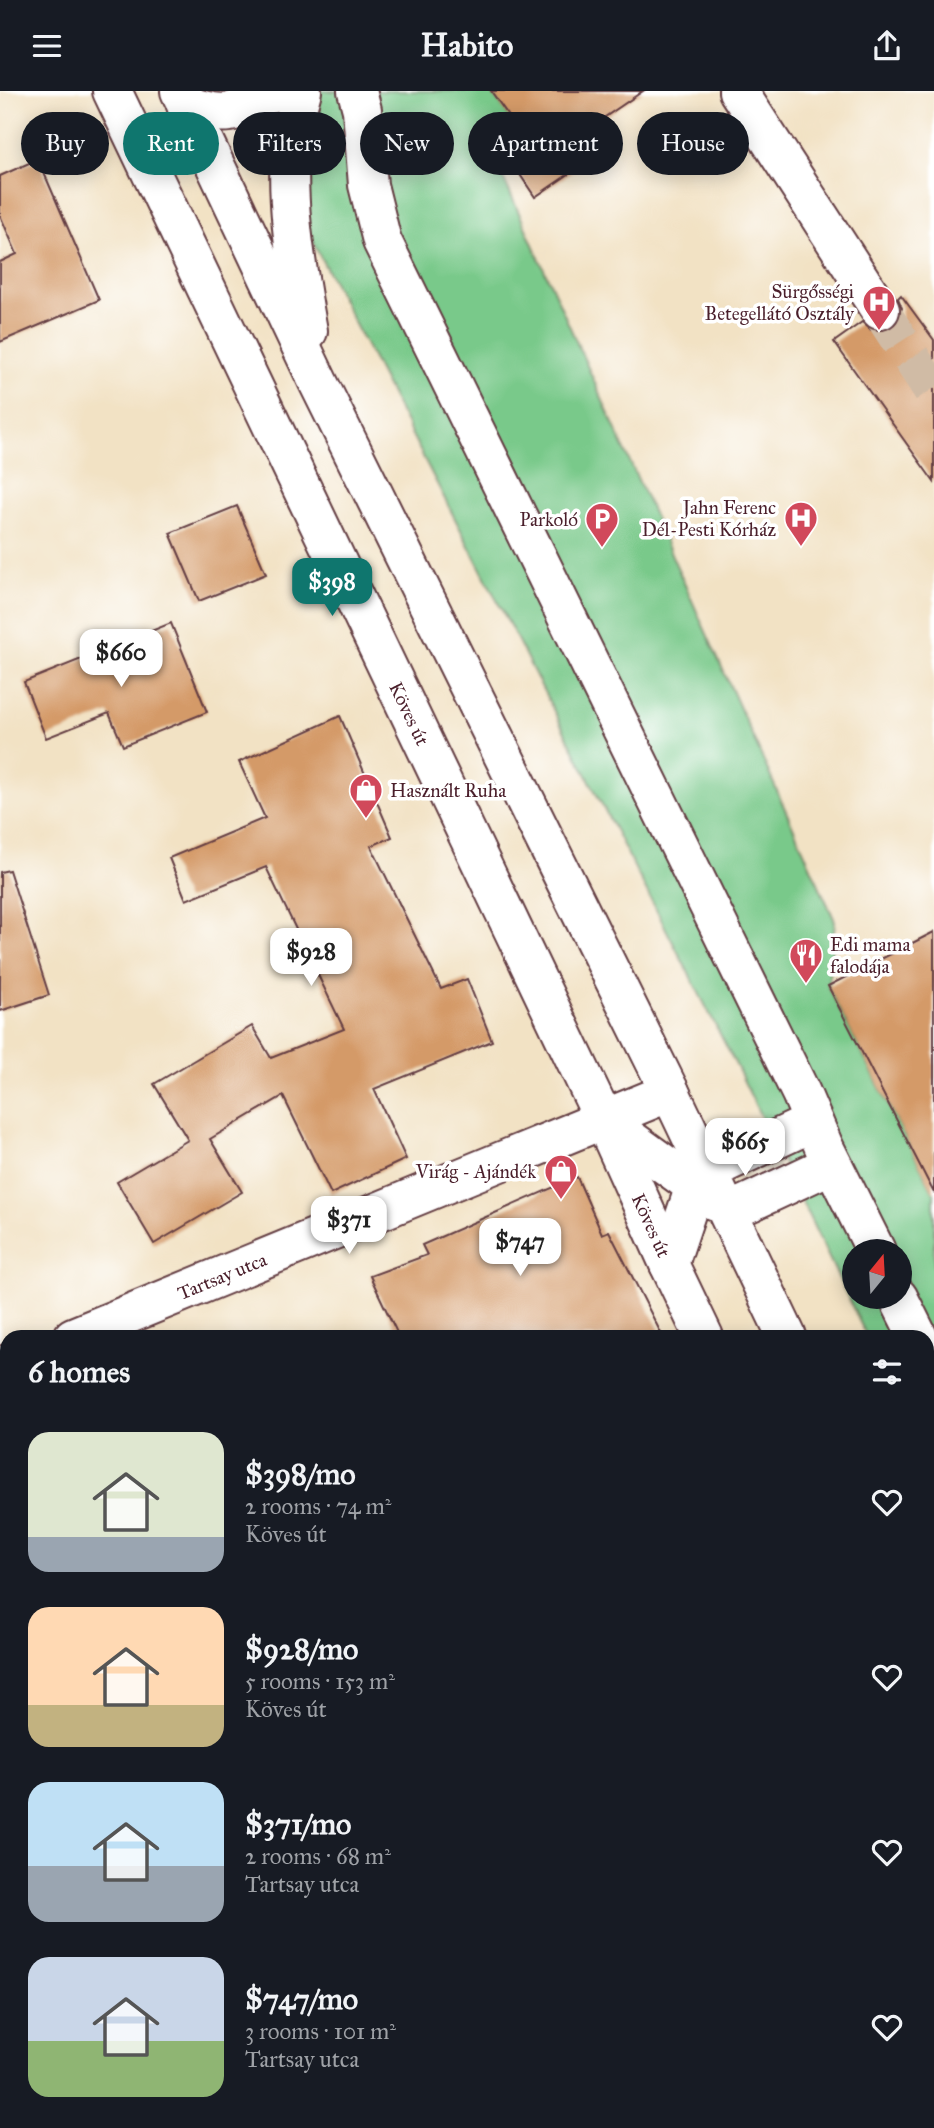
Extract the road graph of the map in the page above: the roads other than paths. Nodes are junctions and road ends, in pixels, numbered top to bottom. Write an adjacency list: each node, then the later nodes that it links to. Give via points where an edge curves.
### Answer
1 (112, 91): 8 (street, Köves út)
2 (273, 91): 6 (street, via 222,114 208,113)
3 (302, 91): 11 (street, via 292,128 291,207 296,263)
4 (357, 91): 14 (street, via 368,185 382,241)
5 (738, 91): 10 (street)
6 (190, 96): 7 (street); 11 (street)
7 (165, 112)
8 (123, 113)
9 (153, 175): 13 (street, Köves út)
10 (880, 310)
11 (318, 382): 12 (street)
12 (670, 1092): 13 (street, Tartsay utca); 16 (street)
13 (604, 1120): 16 (street); 19 (street, Köves út); 21 (street, Tartsay utca)
14 (813, 1122): 15 (street); 16 (street)
15 (832, 1164): 17 (street); 18 (street)
16 (702, 1178): 17 (street); 19 (street)
17 (729, 1212): 23 (street)
18 (870, 1239)
19 (669, 1264): 22 (street, Köves út)
20 (904, 1309): 24 (street)
21 (90, 1330)
22 (701, 1330)
23 (783, 1330)
24 (914, 1330)

